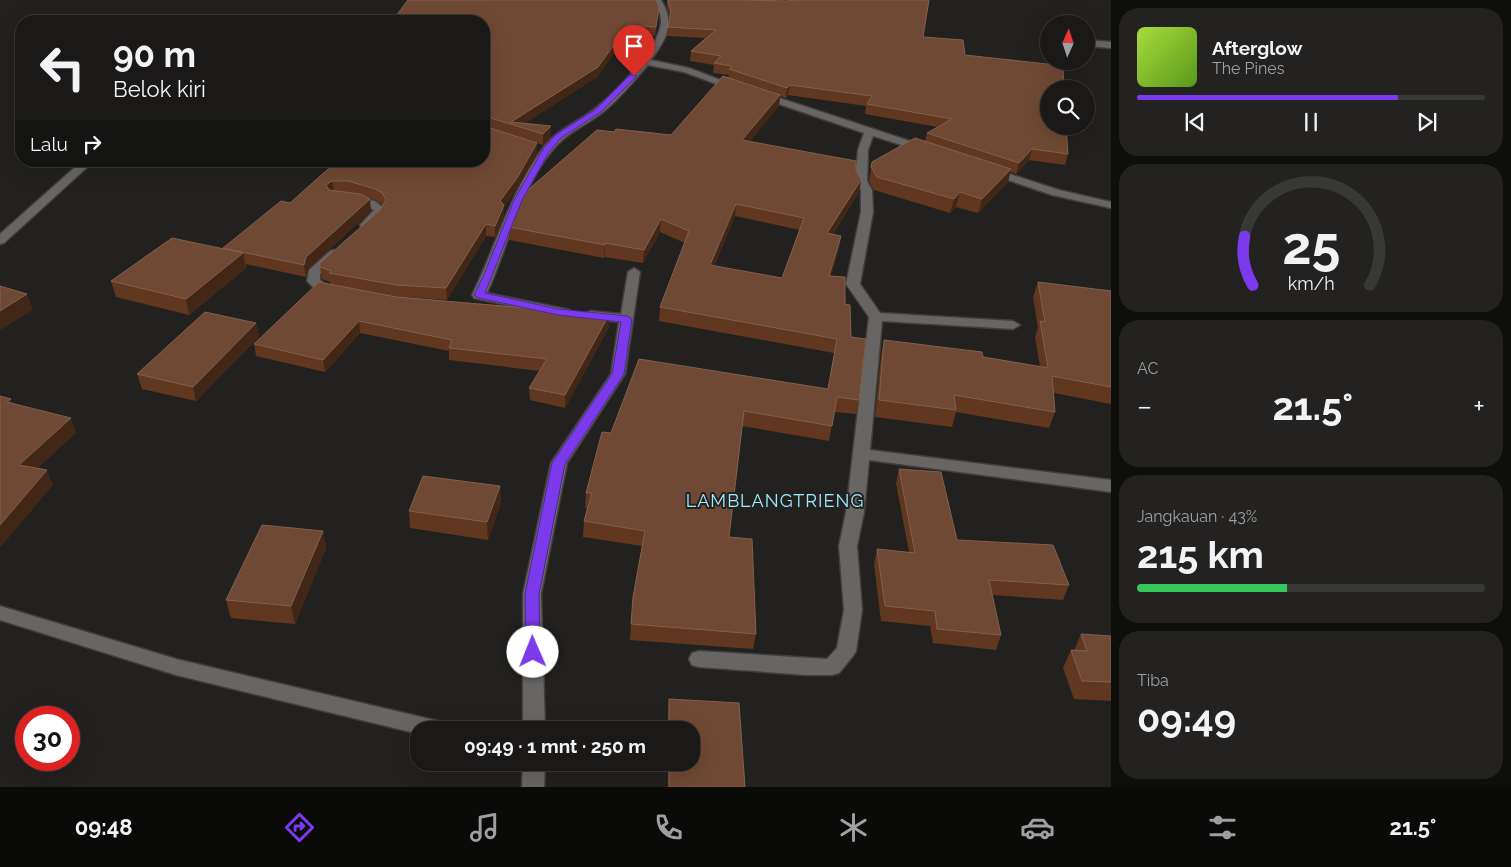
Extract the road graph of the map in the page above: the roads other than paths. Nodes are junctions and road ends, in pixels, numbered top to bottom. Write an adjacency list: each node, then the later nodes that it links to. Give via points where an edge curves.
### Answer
1 (662, 2): 2 (street); 5 (street, via 665,13 663,34)
2 (645, 3)
3 (1095, 44): 4 (street)
4 (1111, 45)
5 (647, 62): 6 (street, via 686,70); 18 (street, via 599,110 541,150 488,277 475,297 558,312)
6 (870, 130): 7 (street); 17 (street, via 862,158 861,181 867,189 864,235 853,284)
7 (938, 154)
8 (82, 167): 13 (street)
9 (985, 169): 11 (street, via 1056,193)
10 (335, 197): 12 (street, via 370,202 380,210)
11 (1111, 205)
12 (358, 233)
13 (0, 240)
14 (340, 248): 16 (street, via 314,273 313,281 323,289)
15 (634, 272): 18 (street)
16 (341, 293)
17 (876, 317): 19 (street); 20 (street)
18 (627, 319): 24 (street, via 618,374 558,463 532,594)
19 (1013, 325)
20 (862, 454): 21 (street); 23 (street, via 848,546 853,610 846,650 832,667)
21 (1111, 486)
22 (1, 614): 25 (street, via 176,667)
23 (700, 659)
24 (534, 721)
25 (410, 723)
26 (534, 771): 27 (street)
27 (533, 787)

